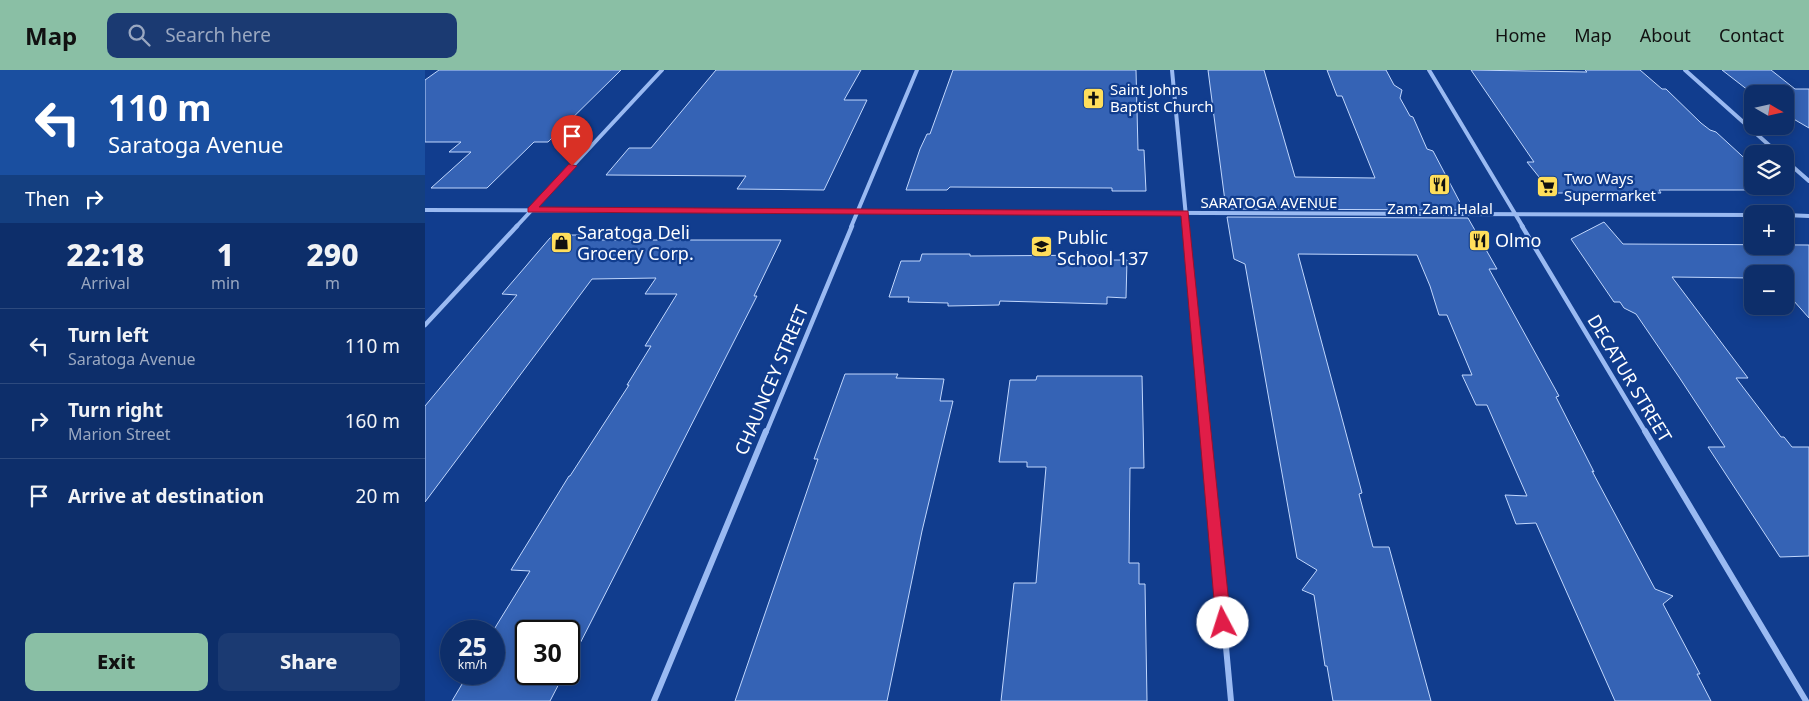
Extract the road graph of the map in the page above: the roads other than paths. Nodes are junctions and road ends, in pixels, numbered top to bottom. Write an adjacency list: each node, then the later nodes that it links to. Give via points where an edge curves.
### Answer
1 (662, 70): 10 (street)
2 (917, 70): 11 (street, CHAUNCEY STREET)
3 (1172, 70): 12 (street)
4 (1429, 70): 13 (street, DECATUR STREET)
5 (1685, 70): 6 (street)
6 (1769, 145)
7 (1794, 168): 8 (street)
8 (1809, 181)
9 (425, 210): 10 (street, SARATOGA AVENUE)
10 (531, 210): 11 (street, SARATOGA AVENUE); 17 (street)
11 (857, 212): 12 (street, SARATOGA AVENUE); 18 (street, CHAUNCEY STREET)
12 (1185, 213): 13 (street, SARATOGA AVENUE); 19 (street)
13 (1515, 214): 14 (street, SARATOGA AVENUE); 20 (street, DECATUR STREET)
14 (1744, 215)
15 (1794, 216): 16 (street)
16 (1809, 216)
17 (425, 325)
18 (654, 701)
19 (1231, 701)
20 (1806, 701)

